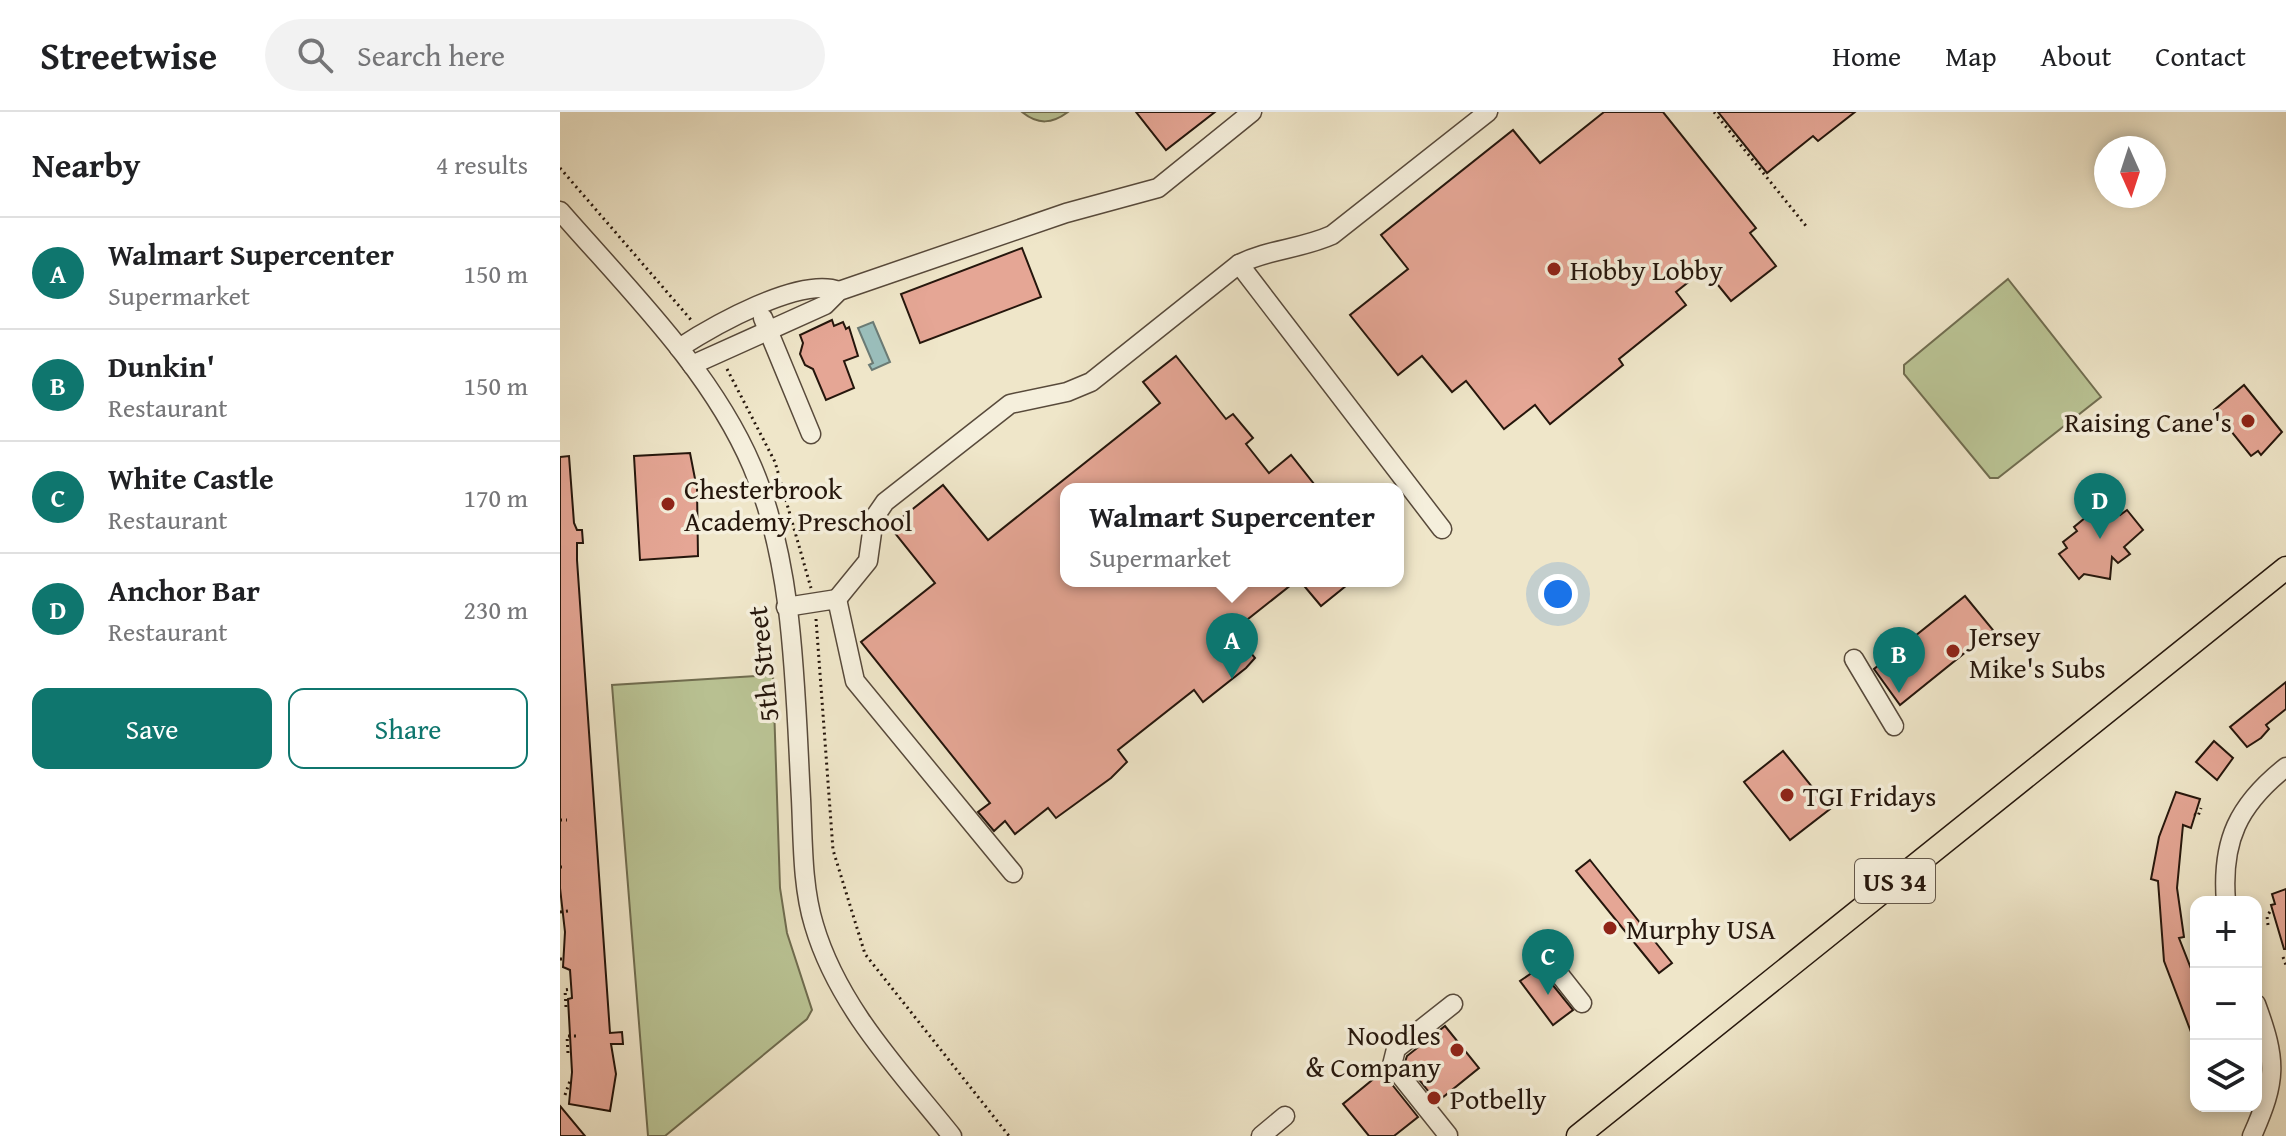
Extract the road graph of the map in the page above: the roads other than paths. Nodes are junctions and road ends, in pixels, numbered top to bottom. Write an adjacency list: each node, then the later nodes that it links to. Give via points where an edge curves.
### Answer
1 (1252, 112): 5 (street, via 1158,188 1066,213)
2 (1488, 112): 4 (street, via 1332,235 1305,247 1262,252)
3 (560, 211): 10 (street, 5th Street)
4 (1239, 264): 13 (street); 15 (street, via 1091,382 1010,404 885,502 874,518 868,561)
5 (839, 291): 6 (street, via 824,285); 8 (street, via 825,305)
6 (790, 295): 7 (street); 8 (street)
7 (758, 308): 9 (street); 10 (street)
8 (799, 316): 9 (street)
9 (767, 329): 11 (street); 12 (street)
10 (679, 348): 11 (street, 5th Street)
11 (692, 365): 16 (street, 5th Street, via 752,466 774,537)
12 (811, 434)
13 (1442, 529)
14 (2286, 568): 30 (main road, US 34)
15 (837, 599): 16 (street); 20 (street, via 855,681)
16 (786, 607): 28 (street, 5th Street, via 813,924 851,1004)
17 (1854, 659): 18 (street)
18 (1894, 726)
19 (2286, 767): 21 (street, via 2263,785 2236,821 2223,867)
20 (1013, 873)
21 (2225, 896)
22 (1537, 946): 23 (street)
23 (1582, 1003)
24 (1453, 1004): 27 (street, via 1391,1058)
25 (2262, 1020): 31 (street, via 2272,1047 2272,1075)
26 (1285, 1116): 29 (street)
27 (1448, 1135)
28 (952, 1136)
29 (1261, 1136)
30 (1578, 1136)
31 (2252, 1136)

